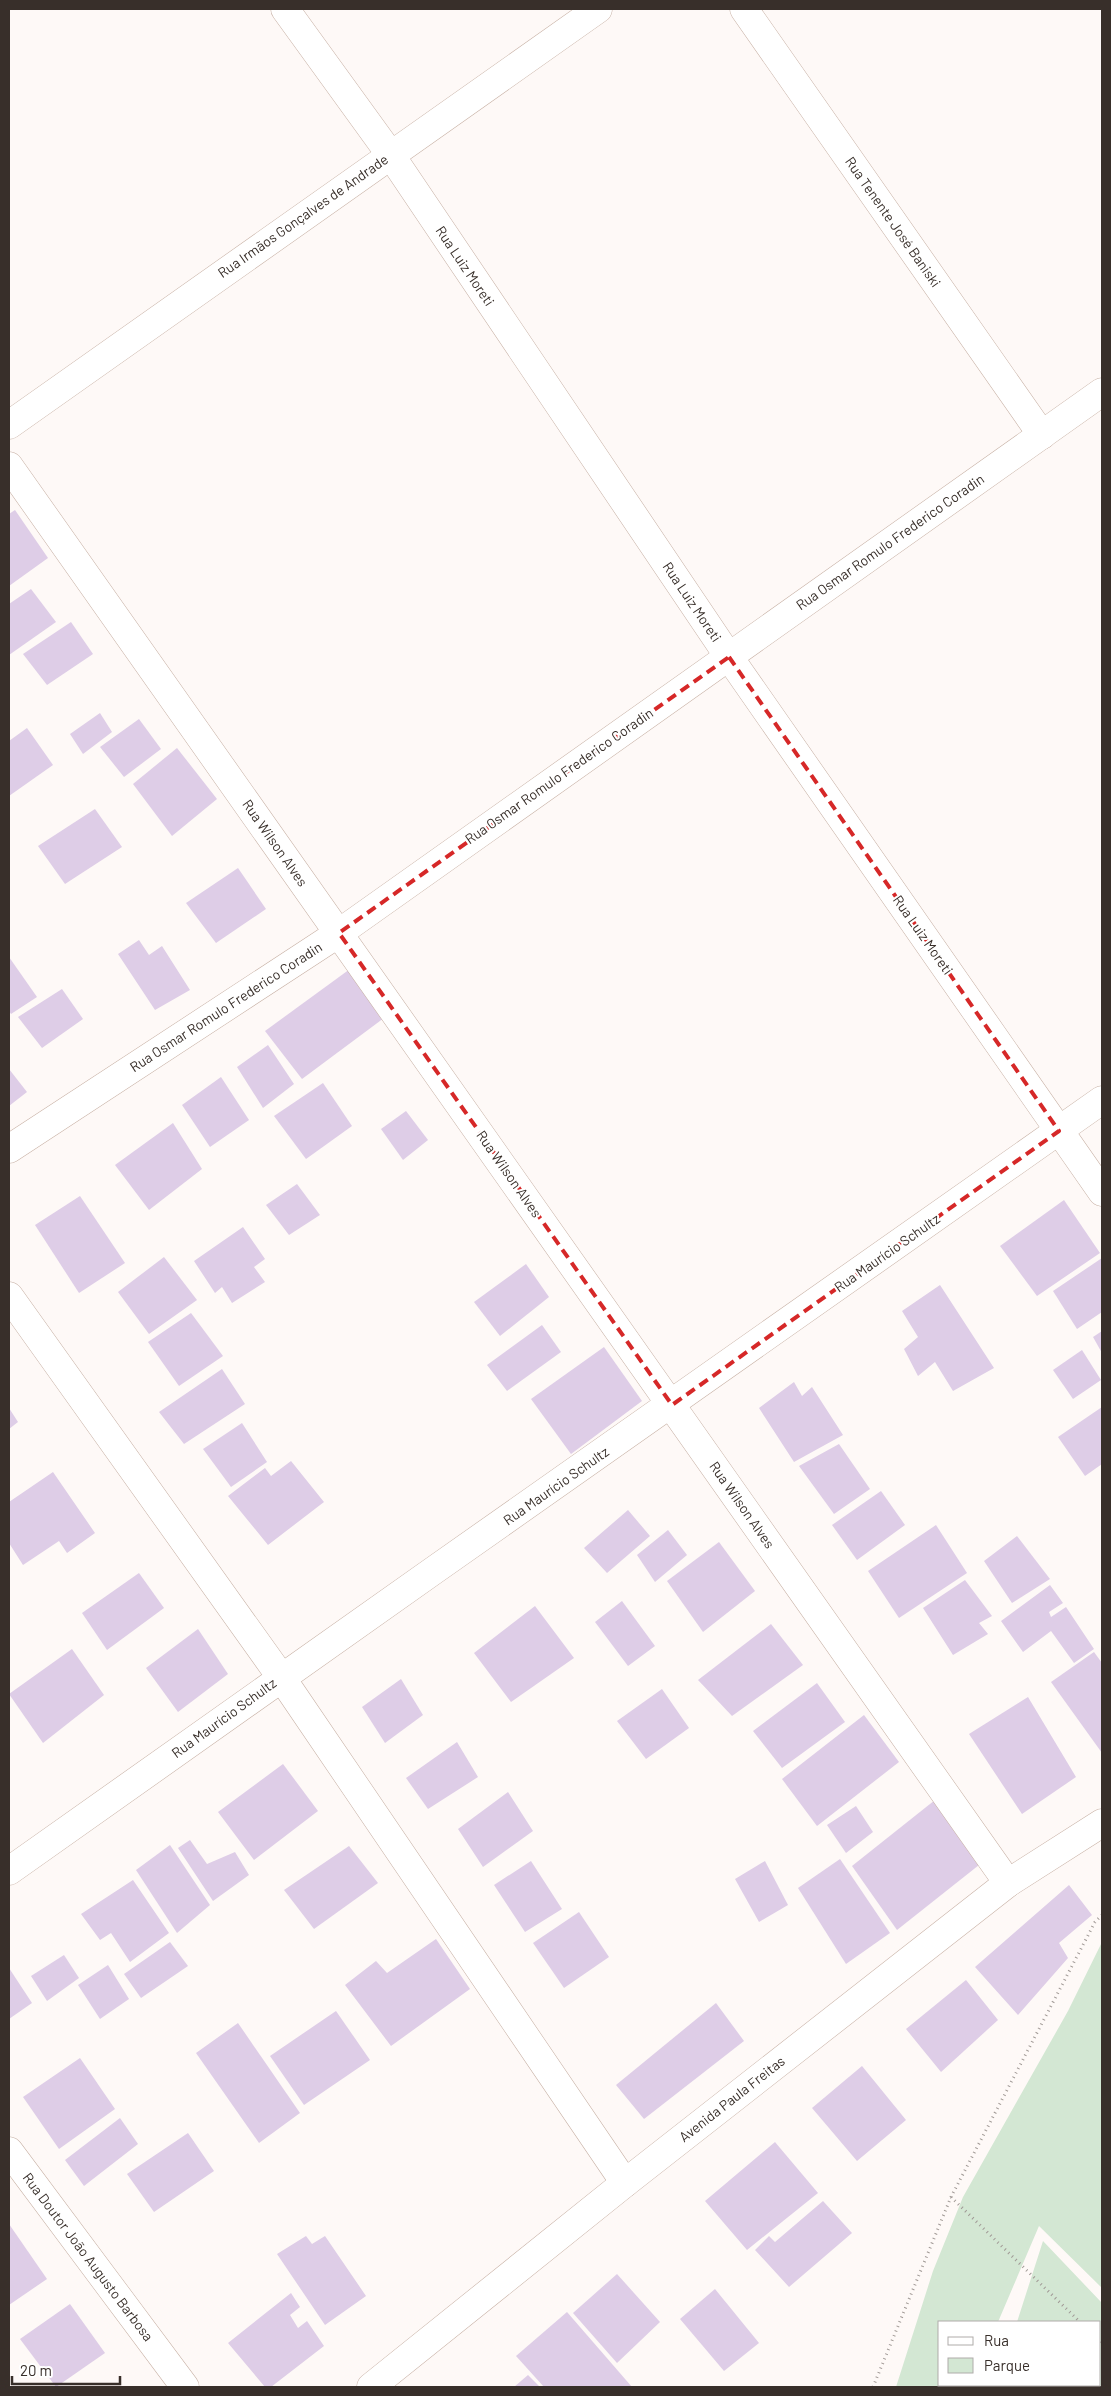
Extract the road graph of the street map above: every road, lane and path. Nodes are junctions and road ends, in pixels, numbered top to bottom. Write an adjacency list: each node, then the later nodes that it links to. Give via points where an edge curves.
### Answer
1 (285, 9): 4 (street, Rua Luiz Moreti)
2 (598, 9): 4 (street, Rua Irmãos Gonçalves de Andrade)
3 (744, 9): 7 (street, Rua Tenente José Baniski)
4 (390, 154): 6 (street, Rua Irmãos Gonçalves de Andrade); 9 (street, Rua Luiz Moreti)
5 (1102, 392): 7 (street, Rua Osmar Romulo Frederico Coradin)
6 (9, 425)
7 (1042, 435): 9 (street, Rua Osmar Romulo Frederico Coradin)
8 (9, 466): 10 (street, Rua Wilson Alves)
9 (729, 657): 10 (street, Rua Osmar Romulo Frederico Coradin); 12 (street, Rua Luiz Moreti)
10 (339, 933): 13 (street, Rua Osmar Romulo Frederico Coradin); 16 (street, Rua Wilson Alves)
11 (1102, 1100): 12 (street, Rua Maurício Schultz)
12 (1059, 1131): 14 (street, Rua Luiz Moreti); 16 (street, Rua Maurício Schultz)
13 (9, 1149)
14 (1102, 1192)
15 (9, 1296): 17 (street)
16 (672, 1405): 17 (street, Rua Maurício Schultz); 20 (street, Rua Wilson Alves)
17 (281, 1677): 19 (street, Rua Maurício Schultz); 23 (street)
18 (1102, 1823): 20 (street, Avenida Paula Freitas)
19 (9, 1871)
20 (1008, 1883): 23 (street, Avenida Paula Freitas)
21 (1102, 1915): 24 (path, via 1095,1922)
22 (9, 2151): 26 (street, Rua Doutor João Augusto Barbosa)
23 (625, 2183): 27 (street, Avenida Paula Freitas)
24 (951, 2197): 25 (path); 28 (path)
25 (1079, 2321)
26 (185, 2387)
27 (370, 2387)
28 (872, 2387)

